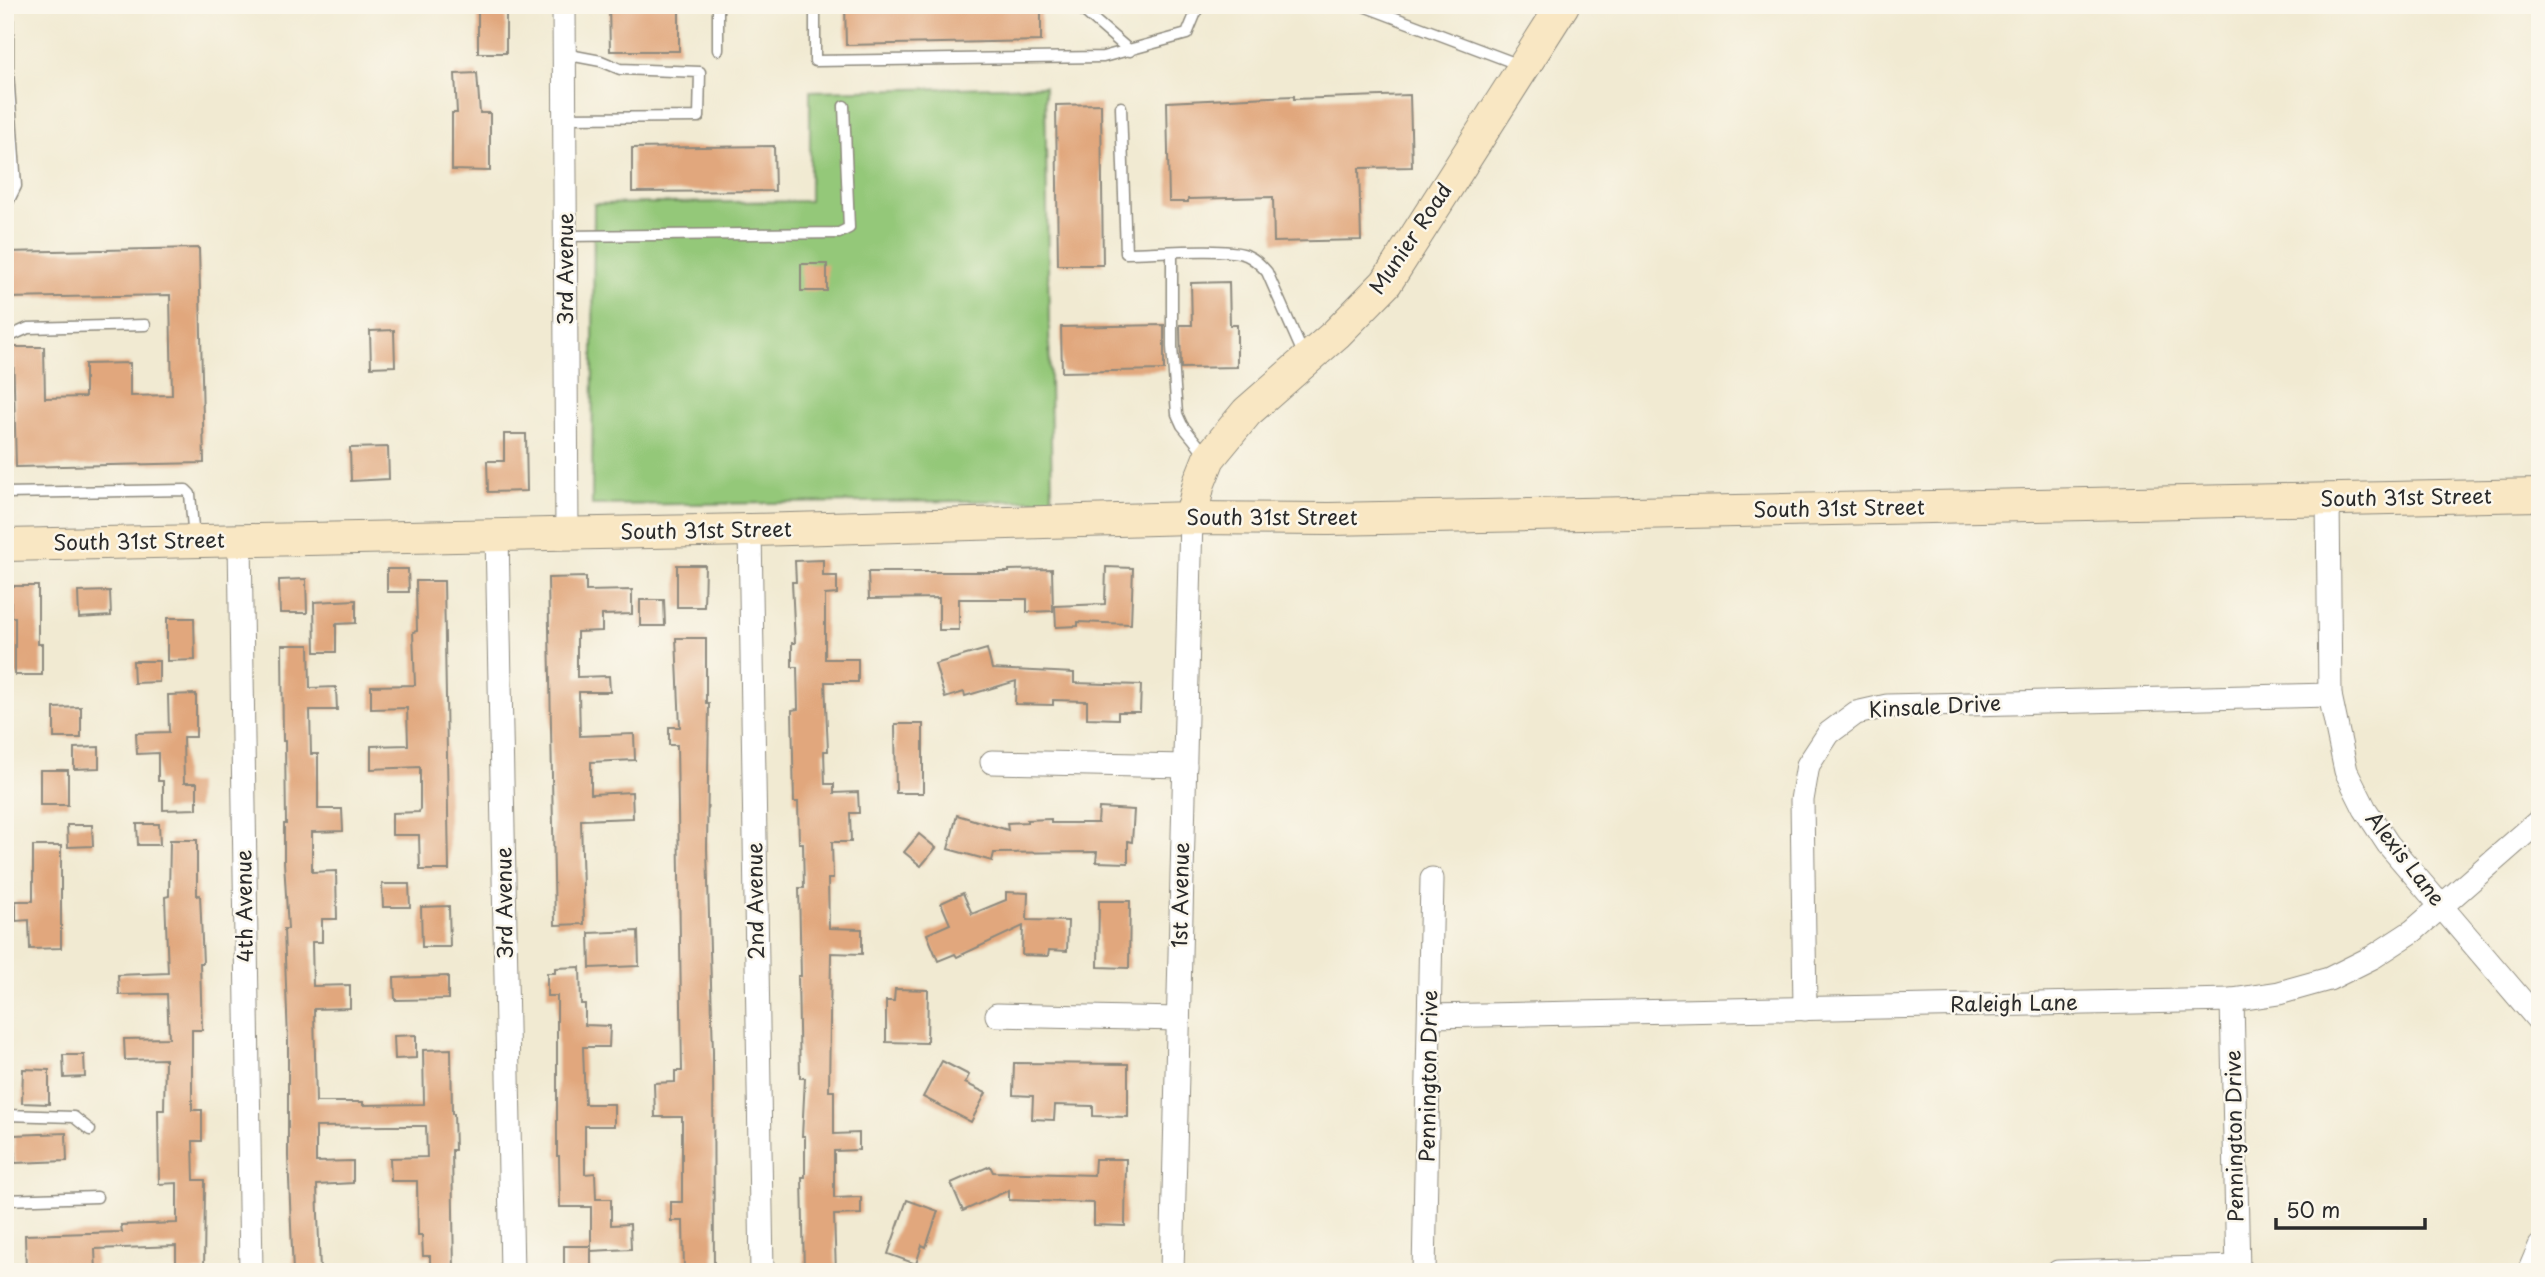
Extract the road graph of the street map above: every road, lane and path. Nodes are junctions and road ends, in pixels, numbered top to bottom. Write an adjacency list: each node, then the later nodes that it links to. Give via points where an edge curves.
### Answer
1 (8, 5): 16 (lane, via 16,186)
2 (564, 5): 11 (street, 3rd Avenue)
3 (718, 5): 9 (lane)
4 (815, 5): 10 (lane, via 815,61 1103,57)
5 (1077, 5): 10 (lane)
6 (1199, 5): 10 (lane, via 1187,34)
7 (1360, 5): 12 (lane)
8 (1563, 5): 12 (street, Munier Road)
9 (718, 50)
10 (1129, 51)
11 (564, 54): 15 (street, 3rd Avenue); 15 (lane, via 620,69 700,72 699,117)
12 (1523, 66): 21 (street, Munier Road, via 1386,284)
13 (844, 106): 17 (lane, via 849,228 839,233)
14 (1121, 107): 18 (lane, via 1126,253)
15 (564, 118): 17 (street, 3rd Avenue)
16 (5, 208)
17 (565, 236): 28 (street, 3rd Avenue)
18 (1172, 252): 21 (lane, via 1244,254 1257,261 1267,272); 22 (lane, via 1177,414)
19 (145, 325): 20 (lane, via 28,328 6,338)
20 (5, 344)
21 (1307, 361): 22 (street, Munier Road, via 1247,412)
22 (1209, 458): 26 (street, Munier Road)
23 (5, 494): 31 (lane, via 186,490 192,501)
24 (2540, 495): 25 (street, South 31st Street)
25 (2329, 499): 26 (street, South 31st Street); 33 (street, Alexis Lane)
26 (1191, 518): 27 (street, South 31st Street); 35 (street, 1st Avenue)
27 (750, 530): 28 (street, South 31st Street); 53 (street, 2nd Avenue)
28 (567, 534): 29 (street, South 31st Street)
29 (497, 535): 30 (street, South 31st Street); 52 (street, 3rd Avenue)
30 (240, 540): 31 (street, South 31st Street); 51 (street, 4th Avenue)
31 (194, 541): 32 (street, South 31st Street)
32 (5, 545)
33 (2330, 695): 38 (street, Alexis Lane, via 2346,771 2365,809); 40 (street, Kinsale Drive, via 1887,706 1856,713 1829,733 1808,765 1802,800)
34 (992, 762): 35 (street)
35 (1185, 766): 43 (street, 1st Avenue)
36 (2540, 820): 38 (street, Raleigh Lane)
37 (1432, 879): 42 (street, Pennington Drive)
38 (2441, 906): 39 (street, Raleigh Lane, via 2374,957 2329,979); 44 (street, Alexis Lane)
39 (2232, 1000): 40 (street, Raleigh Lane); 50 (street, Pennington Drive)
40 (1805, 1009): 42 (street, Raleigh Lane)
41 (997, 1015): 43 (street)
42 (1430, 1016): 55 (street, Pennington Drive)
43 (1178, 1019): 54 (street, 1st Avenue)
44 (2540, 1022)
45 (5, 1115): 46 (lane, via 74,1116)
46 (90, 1130)
47 (97, 1197): 48 (lane)
48 (5, 1199)
49 (2540, 1246): 57 (street)
50 (2238, 1270): 56 (street)
51 (251, 1272)
52 (512, 1272)
53 (762, 1272)
54 (1172, 1272)
55 (1424, 1272)
56 (2058, 1272)
57 (2529, 1272)

